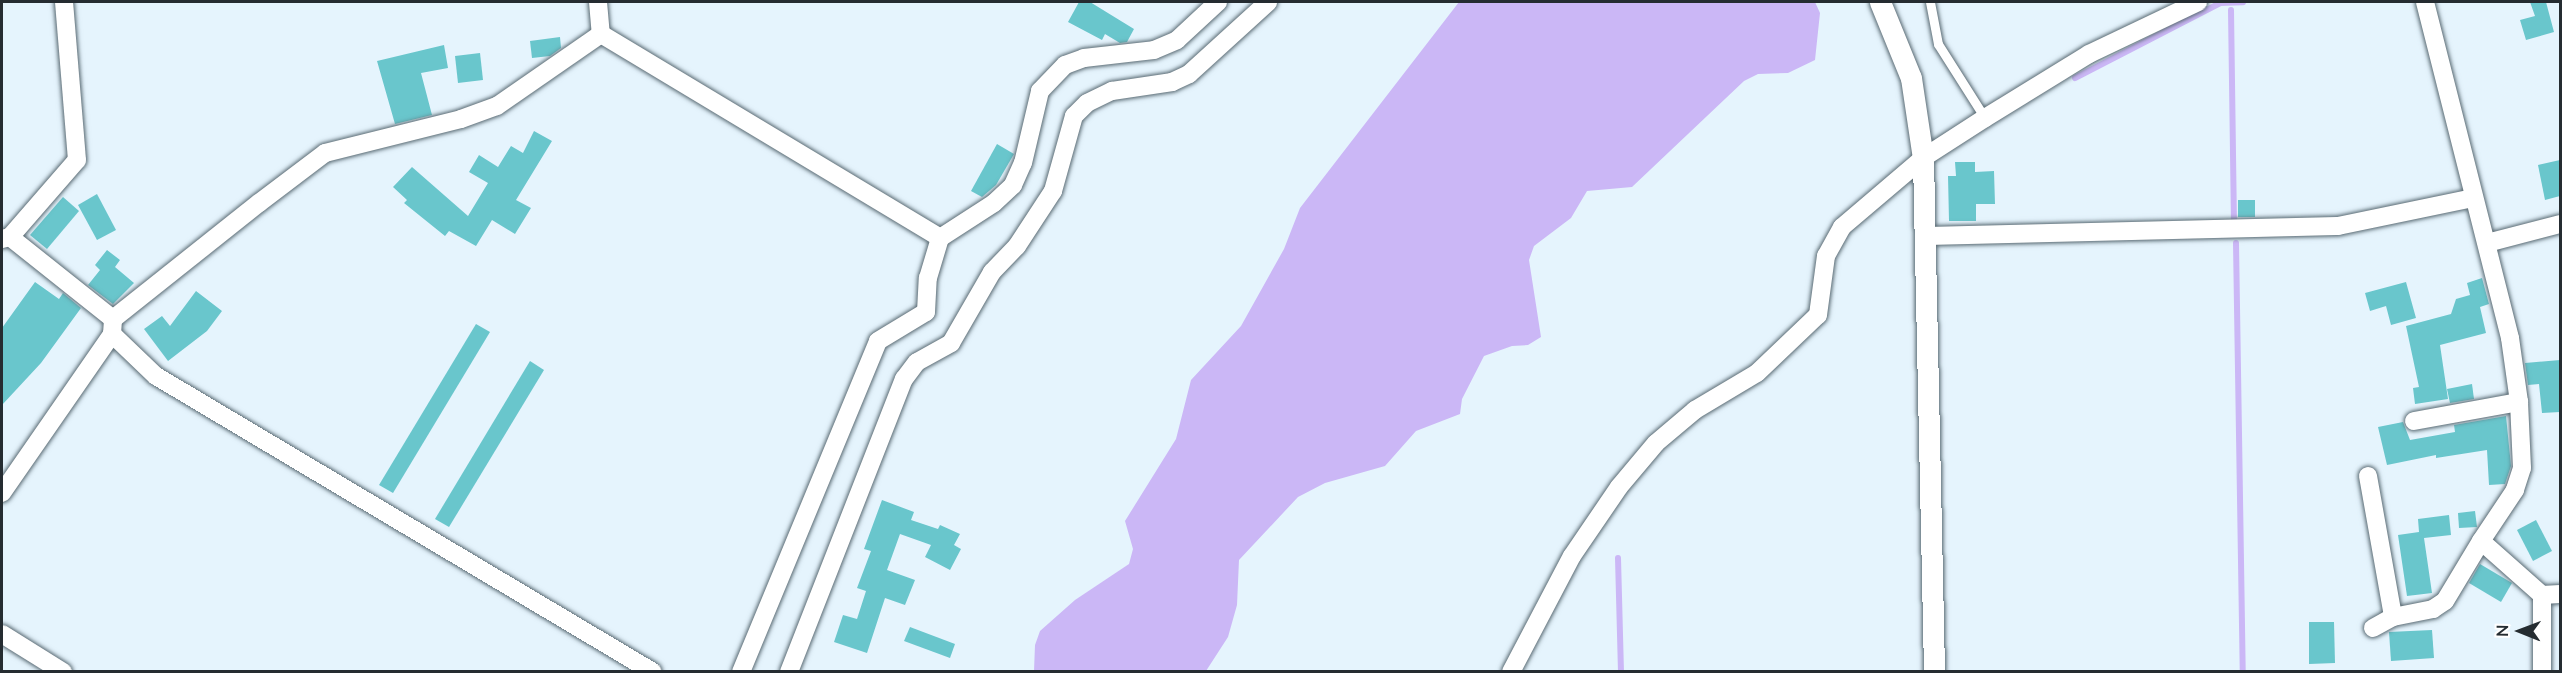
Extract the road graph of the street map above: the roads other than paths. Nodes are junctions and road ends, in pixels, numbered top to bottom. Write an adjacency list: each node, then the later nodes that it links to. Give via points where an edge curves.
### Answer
1 (64, 2): 15 (street, via 77,160)
2 (598, 2): 9 (street)
3 (1218, 2): 16 (street, via 1177,40 1154,50 1084,58 1059,70 1040,91 1023,163 1013,185 994,203)
4 (1268, 2): 32 (street, via 1189,74 1172,82 1112,91 1087,103 1074,116 1053,192 1017,246 996,267 951,343 917,362 904,379)
5 (1880, 2): 11 (street, via 1911,78)
6 (1930, 2): 10 (lane, via 1938,44)
7 (2198, 2): 10 (street, via 2089,54)
8 (2425, 2): 12 (street)
9 (601, 34): 16 (street); 18 (street, via 496,106 461,119 325,153)
10 (1985, 118): 11 (street)
11 (1923, 158): 14 (street); 33 (street, via 1842,227 1826,256 1818,315 1798,338 1757,373 1695,410 1656,443 1619,487 1572,556)
12 (2473, 198): 14 (street, via 2337,226); 17 (street)
13 (2560, 224): 17 (street)
14 (1926, 236): 34 (street)
15 (6, 238): 18 (street)
16 (940, 238): 31 (street, via 928,278 926,312 878,341)
17 (2487, 243): 19 (street, via 2510,338)
18 (112, 327): 22 (street); 30 (street, via 156,376)
19 (2519, 402): 20 (street); 23 (street, via 2522,468 2516,490)
20 (2414, 421)
21 (2368, 476): 26 (street)
22 (2, 493)
23 (2481, 541): 25 (street); 26 (street, via 2445,601 2433,609)
24 (2560, 594): 25 (street)
25 (2542, 595): 35 (street)
26 (2393, 617): 27 (street)
27 (2373, 628)
28 (2, 634): 29 (street)
29 (63, 672)
30 (653, 672)
31 (741, 672)
32 (789, 672)
33 (1511, 672)
34 (1934, 672)
35 (2542, 672)

